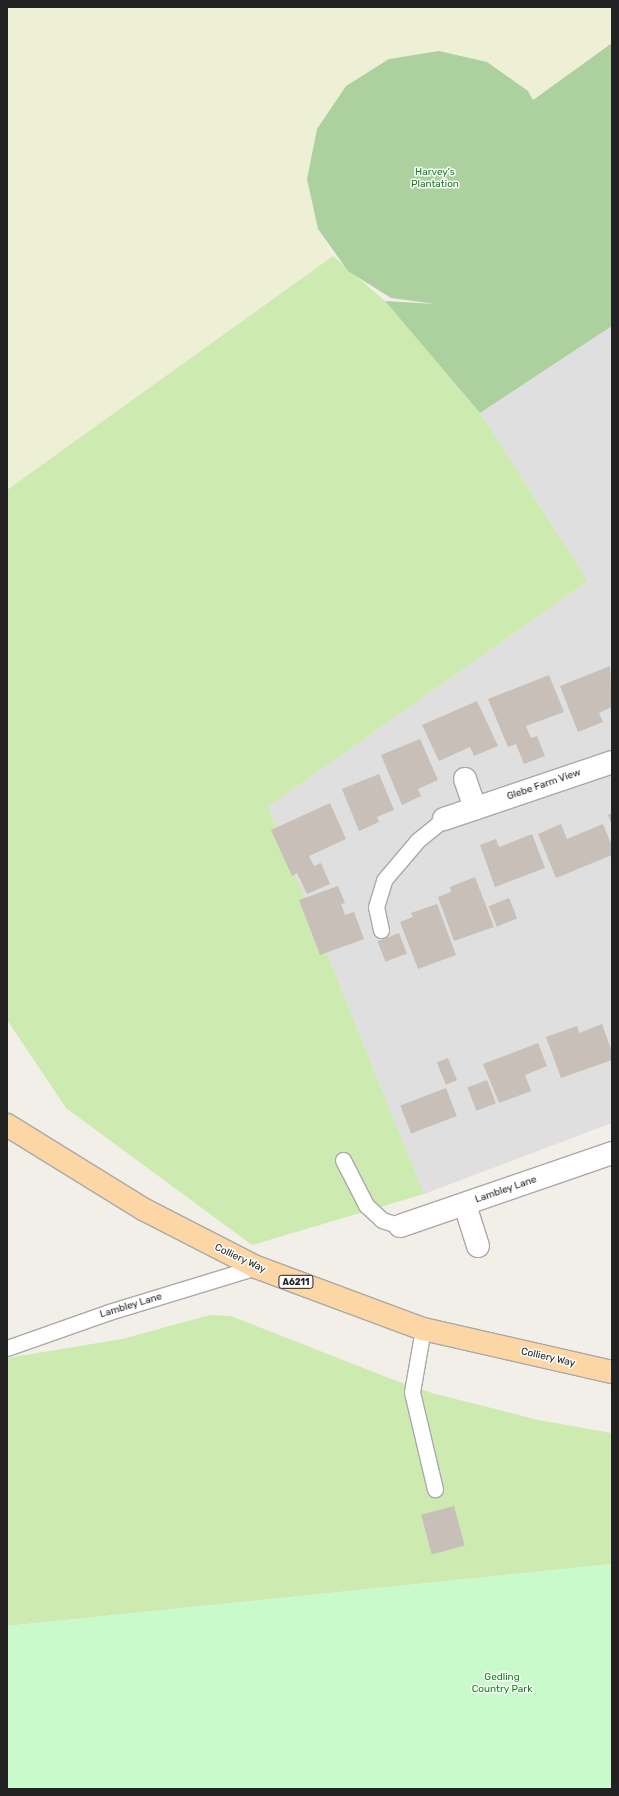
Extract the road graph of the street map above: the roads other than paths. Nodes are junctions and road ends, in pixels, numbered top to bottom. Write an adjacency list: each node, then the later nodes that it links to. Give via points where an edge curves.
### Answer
1 (612, 762): 3 (street, Glebe Farm View)
2 (465, 779): 3 (street)
3 (475, 808): 4 (street, Glebe Farm View)
4 (444, 819): 5 (lane, Glebe Farm View, via 418,840 384,880 376,907)
5 (382, 930)
6 (7, 1125): 12 (main road, Colliery Way / A6211, via 143,1210)
7 (612, 1153): 9 (street, Lambley Lane)
8 (343, 1160): 10 (lane, via 366,1206 382,1220)
9 (465, 1205): 10 (street, Lambley Lane); 11 (street)
10 (400, 1226)
11 (478, 1246)
12 (256, 1267): 13 (main road, Colliery Way / A6211); 14 (lane, Lambley Lane, via 109,1312)
13 (423, 1329): 15 (main road, Colliery Way / A6211); 16 (lane, via 412,1392)
14 (7, 1348)
15 (612, 1372)
16 (435, 1488)

